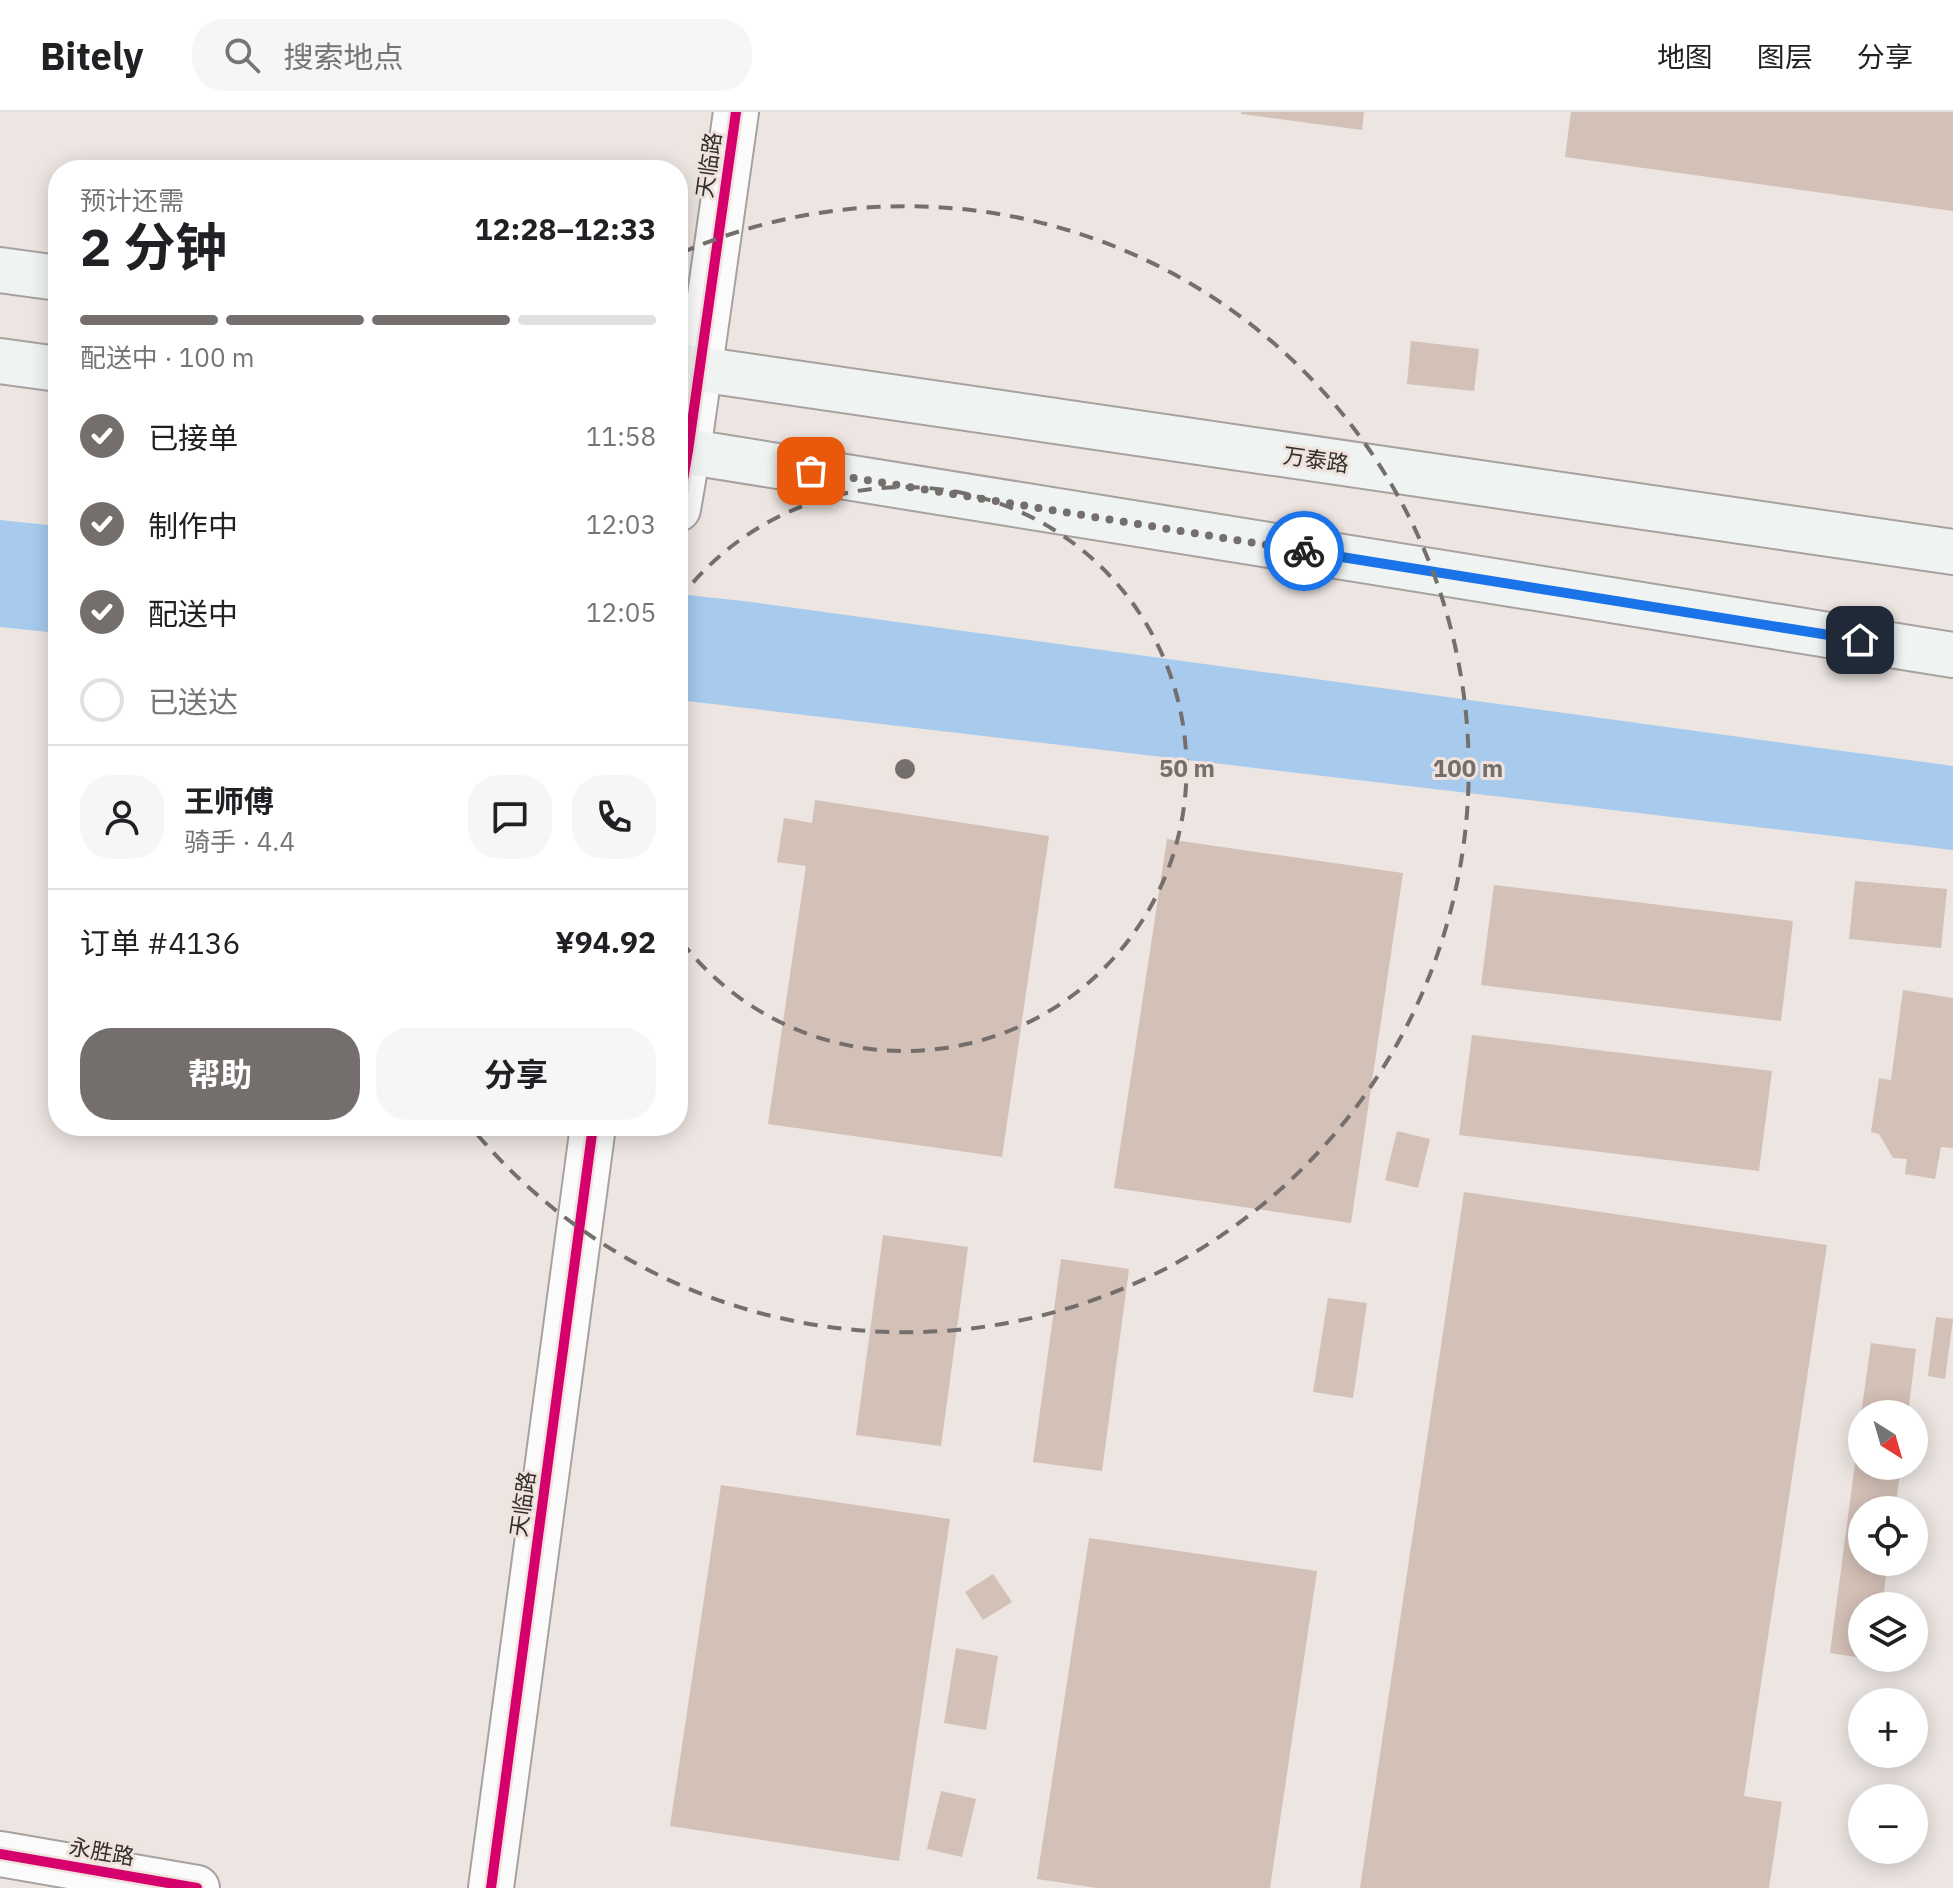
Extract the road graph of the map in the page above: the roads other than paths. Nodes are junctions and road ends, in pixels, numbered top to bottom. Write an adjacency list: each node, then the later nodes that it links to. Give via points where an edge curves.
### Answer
1 (736, 112): 6 (street, 天临路)
2 (0, 270): 3 (main road)
3 (48, 277)
4 (0, 361): 5 (main road)
5 (48, 368)
6 (689, 368): 8 (main road, 万泰路)
7 (688, 452): 9 (main road)
8 (1953, 552)
9 (1953, 655)
10 (592, 1136): 13 (street, 天临路)
11 (0, 1854): 12 (street, 永胜路)
12 (197, 1888)
13 (491, 1888)

